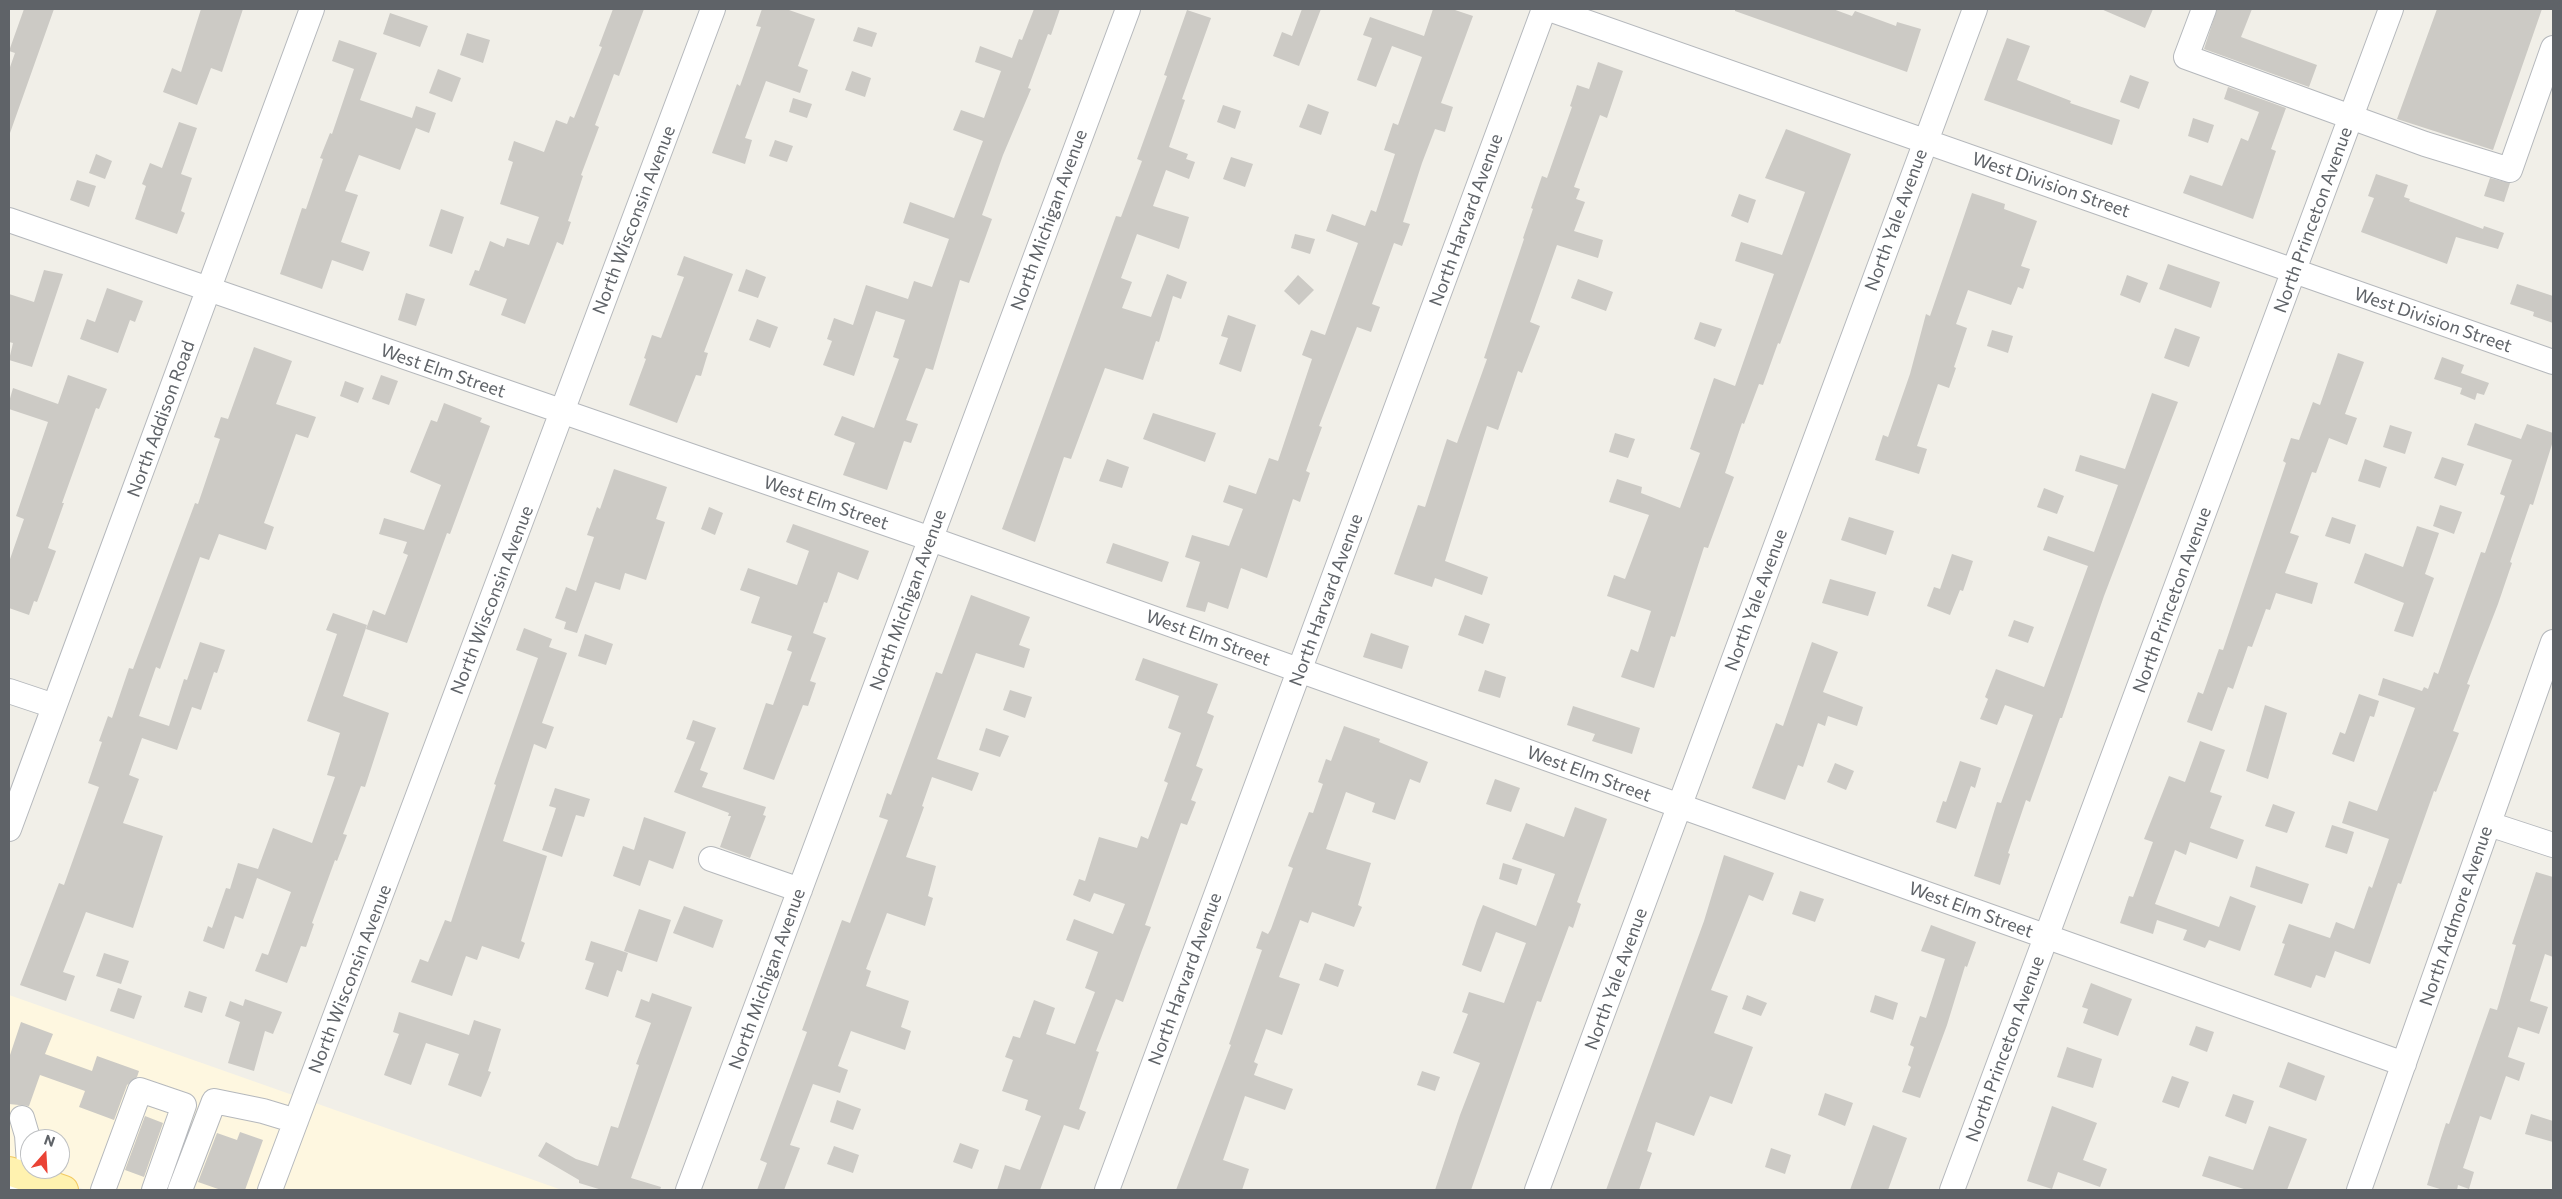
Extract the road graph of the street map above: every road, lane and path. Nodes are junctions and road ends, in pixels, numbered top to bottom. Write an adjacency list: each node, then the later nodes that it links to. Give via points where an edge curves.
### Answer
1 (312, 9): 14 (street, North Addison Road)
2 (713, 9): 16 (street, North Wisconsin Avenue)
3 (1128, 9): 17 (street, North Michigan Avenue)
4 (1544, 9): 19 (street, North Harvard Avenue)
5 (1549, 9): 11 (street, West Division Street)
6 (1974, 9): 11 (street, North Yale Avenue)
7 (2204, 9): 10 (street, via 2186,57)
8 (2391, 9): 10 (street, North Princeton Avenue)
9 (2553, 48): 10 (street, via 2510,170)
10 (2351, 117): 13 (street, North Princeton Avenue)
11 (1926, 141): 13 (street, West Division Street); 22 (street, North Yale Avenue)
12 (9, 220): 14 (street, West Elm Street)
13 (2294, 271): 15 (street, West Division Street); 28 (street, North Princeton Avenue)
14 (209, 290): 16 (street, West Elm Street); 21 (street, North Addison Road)
15 (2553, 362)
16 (562, 412): 17 (street, West Elm Street); 31 (street, North Wisconsin Avenue)
17 (931, 539): 19 (street, West Elm Street); 27 (street, North Michigan Avenue)
18 (2553, 642): 23 (street, North Ardmore Avenue)
19 (1299, 671): 22 (street, West Elm Street); 39 (street, North Harvard Avenue)
20 (9, 691): 21 (street)
21 (54, 706): 24 (street, North Addison Road)
22 (1680, 806): 28 (street, West Elm Street); 40 (street, North Yale Avenue)
23 (2488, 824): 25 (street); 29 (street, North Ardmore Avenue)
24 (9, 829)
25 (2553, 845)
26 (710, 859): 27 (street)
27 (800, 890): 38 (street, North Michigan Avenue)
28 (2046, 937): 29 (street, West Elm Street); 41 (street, North Princeton Avenue)
29 (2404, 1064): 42 (street, North Ardmore Avenue)
30 (13, 1120): 32 (street, via 27,1135)
31 (296, 1121): 36 (street, via 214,1101); 37 (street, North Wisconsin Avenue)
32 (16, 1178): 33 (main road)
33 (64, 1190)
34 (103, 1190): 35 (street, via 140,1090 184,1105)
35 (154, 1190)
36 (180, 1190)
37 (270, 1190)
38 (688, 1190)
39 (1107, 1190)
40 (1538, 1190)
41 (1952, 1190)
42 (2359, 1190)

